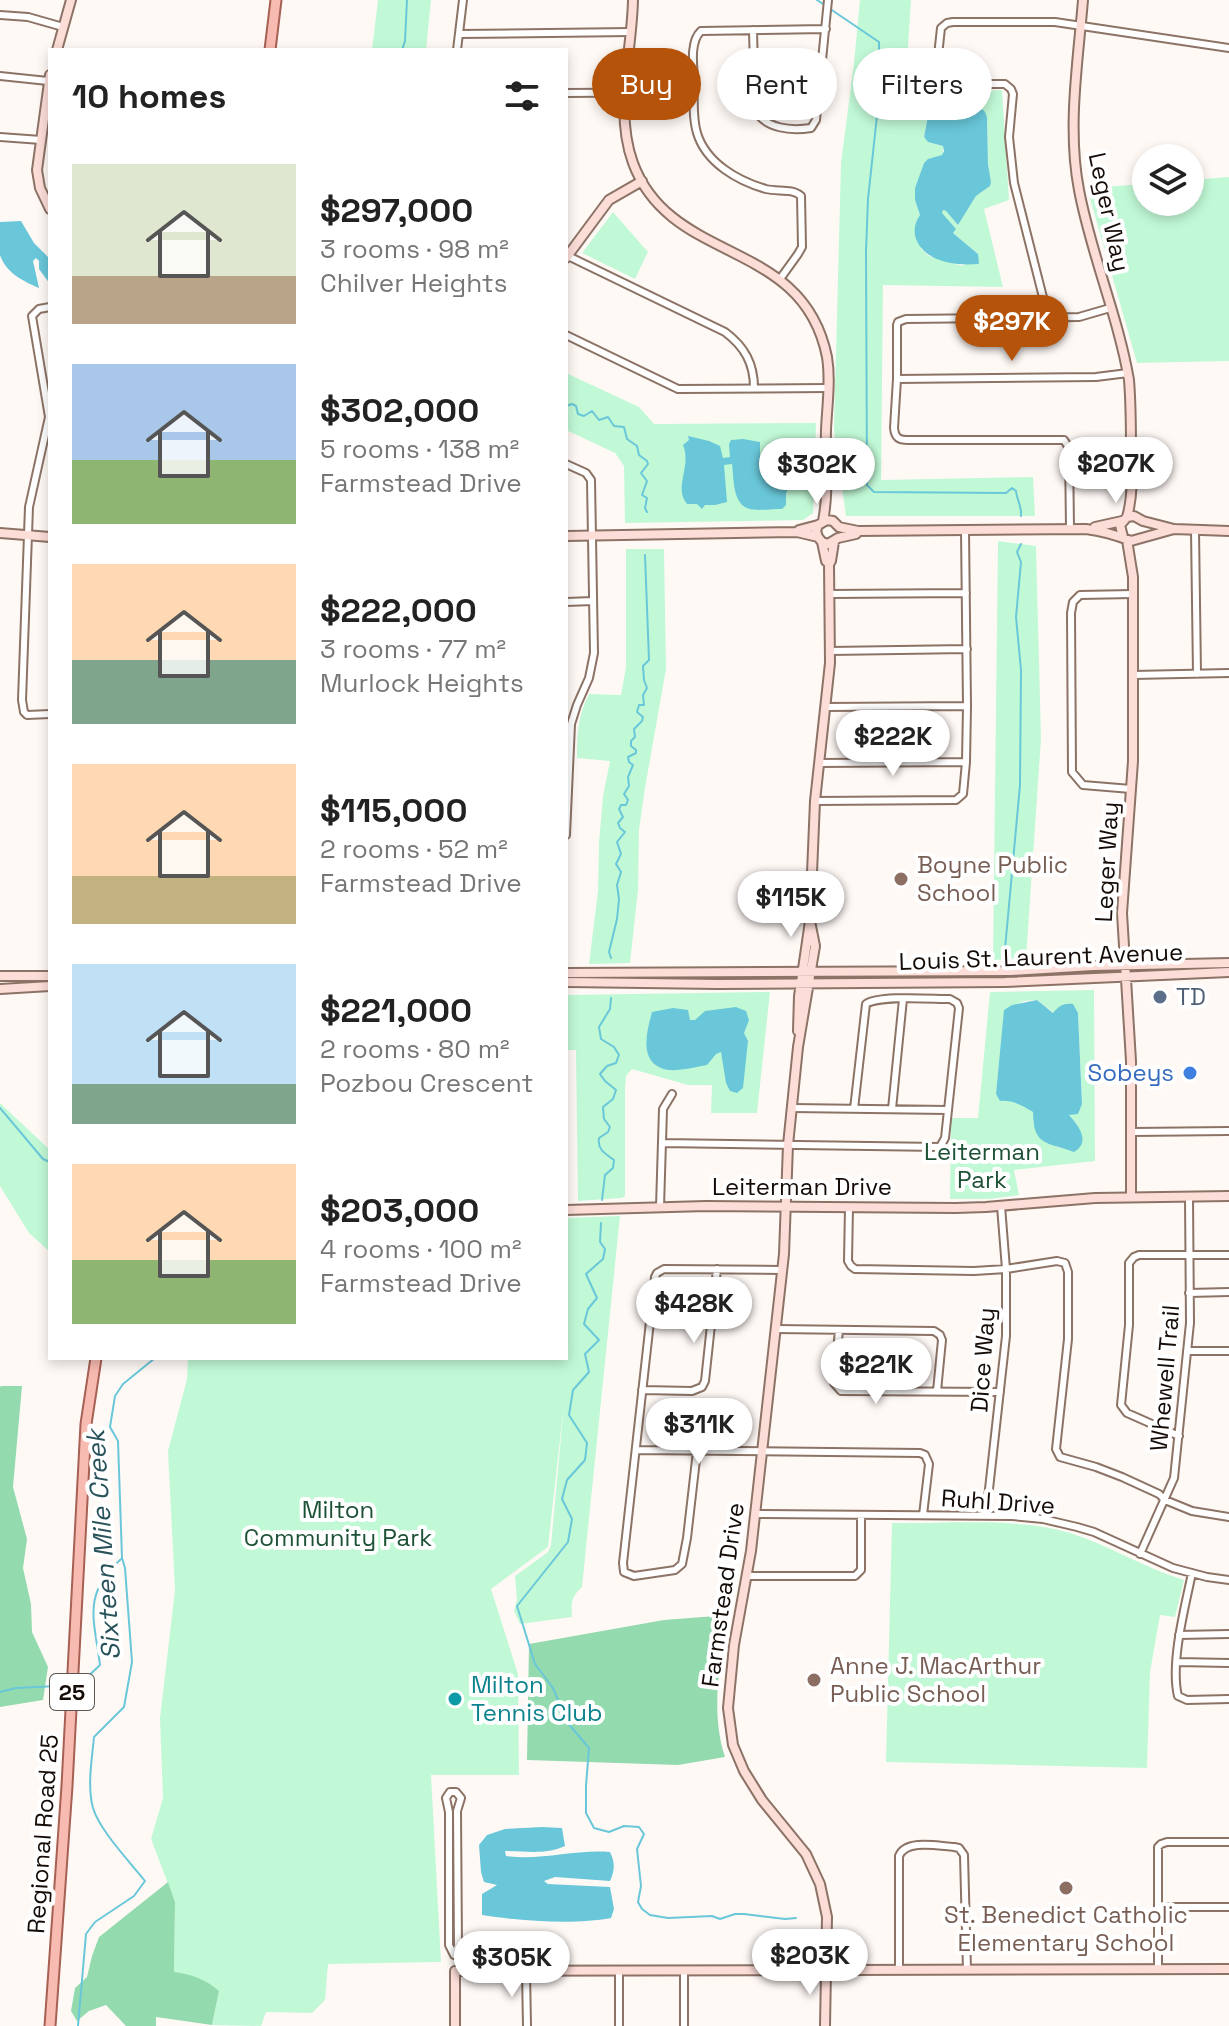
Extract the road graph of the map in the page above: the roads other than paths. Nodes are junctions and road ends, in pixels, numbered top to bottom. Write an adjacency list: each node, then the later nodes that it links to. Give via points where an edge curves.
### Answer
1 (71, 0): 9 (street)
2 (276, 0): 15 (main road)
3 (463, 0): 13 (street)
4 (828, 0): 10 (street)
5 (1083, 0): 8 (street, Leger Way)
6 (634, 1): 12 (street)
7 (0, 15): 9 (street)
8 (1081, 26): 19 (street); 35 (street, Leger Way, via 1075,165); 36 (street, via 953,22 940,32 936,74 942,83 1005,84 1013,94 1009,137 1014,183)
9 (63, 27): 14 (street)
10 (826, 29): 11 (street); 11 (street, via 816,120 807,129 783,129 757,114)
11 (753, 30): 18 (street, via 701,31)
12 (631, 32): 13 (street); 17 (street)
13 (459, 34): 16 (street)
14 (58, 48)
15 (270, 48)
16 (457, 48)
17 (630, 48)
18 (694, 48)
19 (1229, 48)
20 (0, 76): 21 (street)
21 (48, 78)
22 (48, 86): 28 (street)
23 (568, 93): 24 (street)
24 (592, 93)
25 (624, 120): 29 (street)
26 (696, 120): 33 (street, via 704,149 726,171 758,186 801,196 802,247)
27 (0, 137): 28 (street)
28 (41, 140): 30 (street, via 38,176)
29 (642, 181): 31 (street, via 609,200); 33 (street, via 678,222)
30 (48, 205)
31 (568, 256)
32 (568, 257): 40 (street, via 725,332 749,359)
33 (780, 279): 41 (street, via 816,325 826,356)
34 (48, 307): 42 (street, via 32,316)
35 (1110, 308): 36 (street, via 1079,317); 38 (street, Leger Way)
36 (1048, 317): 39 (street, via 902,320 896,328)
37 (568, 336): 40 (street, via 678,389)
38 (1128, 373): 39 (street); 45 (street, Leger Way)
39 (897, 379): 51 (street, via 894,428 899,439 1064,440 1069,448)
40 (754, 388): 41 (street)
41 (828, 388): 46 (street)
42 (48, 411)
43 (48, 422): 60 (street)
44 (568, 465): 61 (street, via 591,480)
45 (1132, 478): 47 (street, Leger Way); 48 (street, Leger Way)
46 (827, 495): 49 (street); 50 (street)
47 (1125, 519): 48 (street); 52 (street); 64 (street, via 1120,529)
48 (1141, 519): 53 (street); 65 (street, via 1146,529)
49 (821, 523): 50 (street, via 830,520); 58 (street); 66 (street, via 816,531)
50 (837, 525): 56 (street); 67 (street)
51 (1070, 529): 52 (street); 54 (street)
52 (1086, 529): 64 (street)
53 (1174, 529): 55 (street); 65 (street)
54 (965, 530): 56 (street); 70 (street)
55 (1195, 530): 57 (street); 78 (street)
56 (858, 531): 67 (street)
57 (1229, 531)
58 (797, 532): 61 (street); 66 (street)
59 (0, 533): 60 (street)
60 (28, 535): 63 (street); 82 (street, via 22,707 27,715)
61 (592, 535): 62 (street); 73 (street)
62 (568, 536)
63 (48, 537)
64 (1125, 538): 65 (street); 69 (street, Leger Way)
65 (1141, 538): 69 (street, Leger Way)
66 (820, 540): 67 (street); 68 (street, Farmstead Drive)
67 (836, 540): 68 (street, Farmstead Drive)
68 (829, 564): 71 (street, Farmstead Drive)
69 (1133, 577): 72 (street, Leger Way)
70 (966, 593): 71 (street); 75 (street)
71 (829, 594): 76 (street, Farmstead Drive)
72 (1133, 594): 79 (street, Leger Way); 87 (street, via 1080,595 1071,613 1072,772 1083,785)
73 (593, 601): 74 (street); 83 (street, via 592,668)
74 (568, 602)
75 (967, 649): 76 (street); 80 (street)
76 (830, 651): 81 (street, Farmstead Drive)
77 (1229, 673): 78 (street)
78 (1197, 674): 79 (street)
79 (1133, 675): 87 (street, Leger Way)
80 (967, 706): 81 (street); 84 (street)
81 (826, 707): 85 (street, Farmstead Drive)
82 (48, 714)
83 (569, 724): 86 (street)
84 (966, 762): 85 (street); 88 (street, via 963,794 956,800)
85 (819, 763): 88 (street, Farmstead Drive)
86 (568, 787)
87 (1131, 789): 90 (street, Leger Way, via 1122,913)
88 (815, 801): 95 (street, Farmstead Drive, via 810,921 815,946)
89 (1229, 963): 90 (street, Louis St. Laurent Avenue)
90 (1124, 971): 91 (street, Louis St. Laurent Avenue); 95 (street, Louis St. Laurent Avenue, via 1005,982); 106 (street, Leger Way)
91 (1229, 972)
92 (568, 973): 95 (street, Louis St. Laurent Avenue)
93 (0, 976): 94 (street)
94 (48, 976)
95 (806, 978): 96 (street, Louis St. Laurent Avenue, via 718,984); 101 (street, Farmstead Drive, via 799,996)
96 (568, 982)
97 (48, 986): 98 (street)
98 (0, 989)
99 (903, 999): 102 (street, via 866,1004); 103 (street); 104 (street, via 957,1003)
100 (672, 1094): 107 (street, via 663,1109)
101 (792, 1108): 102 (street); 108 (street, Farmstead Drive)
102 (854, 1109): 103 (street)
103 (892, 1109): 104 (street)
104 (948, 1110): 108 (street, via 940,1147)
105 (1229, 1131): 106 (street)
106 (1132, 1132): 109 (street, Leger Way)
107 (662, 1143): 108 (street); 113 (street)
108 (788, 1145): 114 (street, Farmstead Drive)
109 (1131, 1196): 111 (street, Leiterman Drive); 112 (street, Leiterman Drive)
110 (1229, 1196): 111 (street, Leiterman Drive)
111 (1189, 1197): 117 (street, Whewell Trail)
112 (1001, 1206): 115 (street, Leiterman Drive); 120 (street, Dice Way)
113 (660, 1207): 114 (street, Leiterman Drive); 116 (street, Leiterman Drive)
114 (785, 1207): 115 (street, Leiterman Drive); 121 (street, Farmstead Drive)
115 (849, 1207): 120 (street, via 848,1261 855,1269)
116 (568, 1210)
117 (1189, 1255): 118 (street); 123 (street, Whewell Trail); 132 (street, via 1139,1255 1129,1263 1121,1405 1127,1413)
118 (1229, 1255)
119 (717, 1269): 121 (street); 129 (street, via 657,1273); 129 (street, via 702,1387)
120 (1006, 1269): 131 (street, Dice Way); 136 (street, via 1057,1261 1068,1267 1068,1339 1057,1454 1122,1477)
121 (782, 1270): 124 (street, Farmstead Drive)
122 (1229, 1292): 123 (street)
123 (1189, 1293): 126 (street, Whewell Trail)
124 (776, 1329): 125 (street); 135 (street, Farmstead Drive)
125 (839, 1330): 130 (street, via 937,1332 942,1340); 130 (street, via 834,1383 841,1391)
126 (1187, 1351): 127 (street); 132 (street, Whewell Trail)
127 (1229, 1351)
128 (96, 1360): 164 (main road, Regional Road 25 / 25, via 86,1424)
129 (642, 1390): 133 (street)
130 (937, 1391): 131 (street)
131 (1000, 1392): 140 (street, Dice Way)
132 (1179, 1436): 136 (street, Whewell Trail, via 1174,1478)
133 (636, 1450): 134 (street); 134 (street, via 622,1567 634,1576 675,1570 682,1564)
134 (697, 1451): 135 (street)
135 (762, 1451): 137 (street, Farmstead Drive); 139 (street, via 920,1453 929,1464)
136 (1165, 1500): 141 (street); 142 (street, Whewell Trail)
137 (755, 1514): 138 (street, Ruhl Drive); 144 (street, Farmstead Drive)
138 (861, 1515): 139 (street, Ruhl Drive); 144 (street, via 861,1570 855,1576)
139 (923, 1515): 140 (street, Ruhl Drive)
140 (986, 1516): 142 (street, Ruhl Drive, via 1062,1523)
141 (1229, 1517)
142 (1140, 1554): 143 (street, Ruhl Drive)
143 (1192, 1573): 145 (street, Ruhl Drive); 147 (street)
144 (746, 1576): 155 (street, Farmstead Drive, via 728,1724 739,1762 757,1793 816,1873 825,1902)
145 (1229, 1580)
146 (1229, 1634): 147 (street)
147 (1179, 1635): 148 (street)
148 (1177, 1662): 149 (street); 150 (street, via 1176,1691 1182,1699)
149 (1229, 1663)
150 (1229, 1699)
151 (1229, 1842): 152 (street, via 1159,1845)
152 (1158, 1907): 153 (street); 157 (street)
153 (1229, 1907)
154 (454, 1955): 154 (street, via 461,1798 453,1791 446,1798 449,1945); 161 (street)
155 (827, 1969): 156 (street); 159 (street); 169 (street, Farmstead Drive)
156 (899, 1969): 160 (street); 160 (street, via 899,1856 909,1846 954,1847 964,1855)
157 (1158, 1969): 158 (street); 160 (street)
158 (1229, 1969)
159 (684, 1970): 163 (street); 168 (street)
160 (967, 1970)
161 (455, 1971): 162 (street); 165 (street)
162 (526, 1971): 163 (street); 166 (street)
163 (619, 1971): 167 (street)
164 (50, 2026)
165 (455, 2026)
166 (527, 2026)
167 (619, 2026)
168 (684, 2026)
169 (825, 2026)

